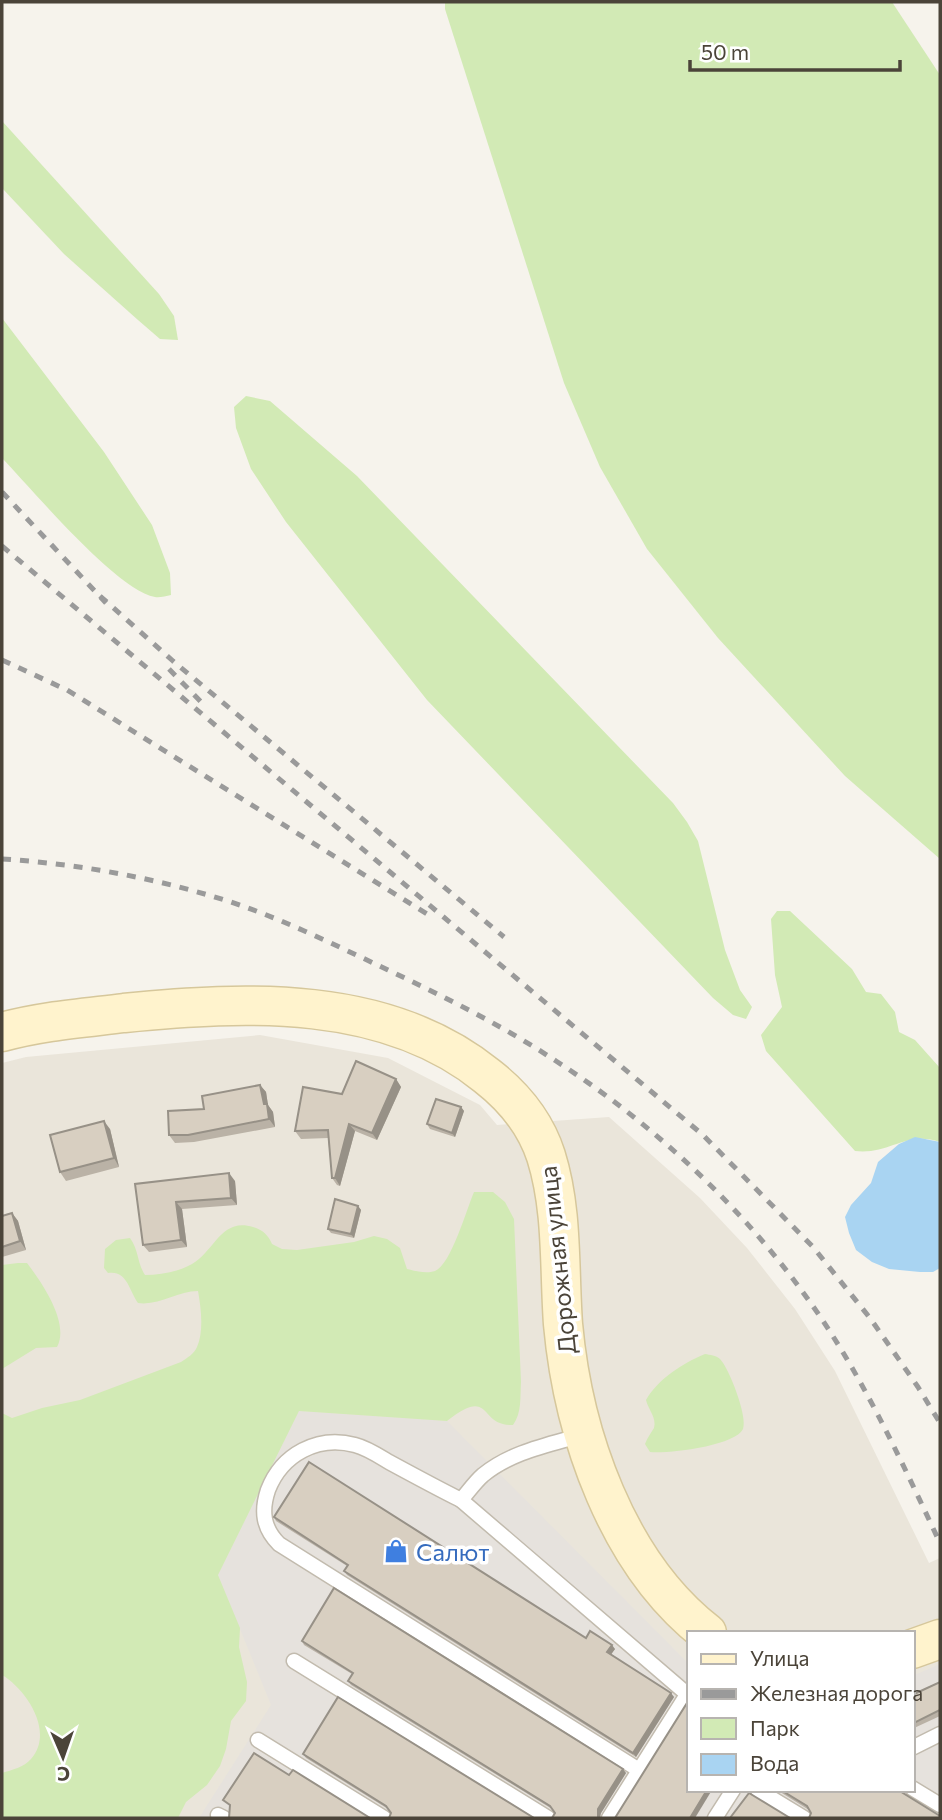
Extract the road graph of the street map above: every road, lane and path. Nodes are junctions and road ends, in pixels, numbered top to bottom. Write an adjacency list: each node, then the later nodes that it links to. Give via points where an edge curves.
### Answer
1 (2, 1032): 2 (street, Дорожная улица, via 69,1019 152,1011 316,1009 397,1026 471,1062 521,1108 546,1156 557,1220 568,1363)
2 (583, 1435): 3 (lane, via 503,1461); 4 (street, Дорожная улица, via 631,1543 669,1599)
3 (461, 1500): 8 (lane); 13 (lane, via 357,1445 336,1442 313,1445 292,1456 279,1470 264,1506 265,1522 279,1544)
4 (704, 1631)
5 (940, 1639): 6 (street)
6 (914, 1648)
7 (294, 1661): 19 (lane)
8 (687, 1693)
9 (687, 1696): 13 (lane)
10 (940, 1734): 12 (lane)
11 (258, 1740): 18 (lane)
12 (914, 1747)
13 (639, 1770): 20 (lane)
14 (914, 1789): 17 (lane)
15 (732, 1792): 21 (lane)
16 (761, 1792): 22 (lane)
17 (940, 1805)
18 (384, 1818)
19 (548, 1818)
20 (609, 1818)
21 (715, 1818)
22 (804, 1818)

